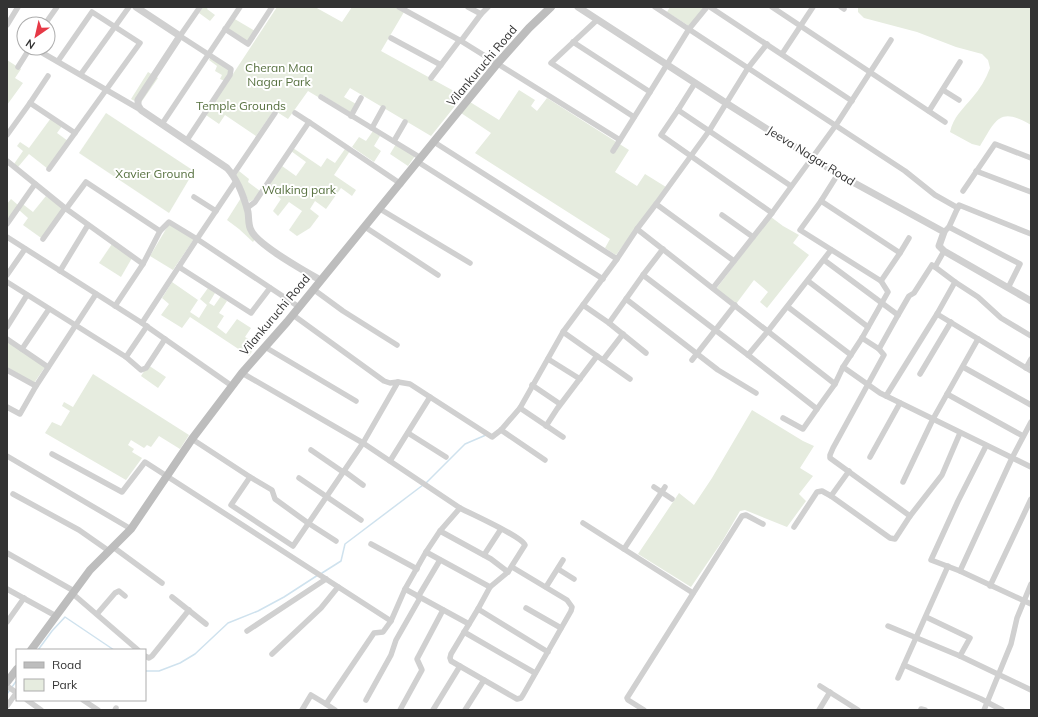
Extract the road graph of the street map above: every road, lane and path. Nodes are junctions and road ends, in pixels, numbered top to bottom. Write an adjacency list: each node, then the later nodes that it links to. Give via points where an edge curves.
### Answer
1 (18, 7): 23 (street)
2 (57, 7): 21 (street)
3 (129, 7): 25 (street)
4 (136, 7): 28 (street)
5 (240, 7): 26 (street)
6 (272, 7): 26 (street, via 248,44)
7 (399, 7): 31 (street)
8 (468, 7): 20 (street)
9 (488, 7): 20 (street)
10 (551, 7): 40 (main road, Vilankuruchi Road)
11 (578, 7): 22 (street, Jeeva Nagar Road)
12 (655, 7): 19 (street)
13 (669, 7): 19 (street)
14 (707, 7): 27 (street)
15 (710, 7): 33 (street)
16 (772, 7): 24 (street)
17 (813, 7): 24 (street)
18 (198, 8): 28 (street)
19 (664, 13): 27 (street)
20 (481, 14): 31 (street)
21 (51, 16)
22 (597, 20): 32 (street); 42 (street, Jeeva Nagar Road)
23 (7, 25)
24 (801, 26): 35 (street); 45 (street)
25 (115, 27): 38 (street, via 92,12); 46 (street); 50 (street, via 140,43)
26 (225, 28): 34 (street)
27 (689, 29): 42 (street); 44 (street)
28 (180, 36): 34 (street); 60 (street, via 138,100)
29 (391, 38): 41 (street)
30 (891, 40): 45 (street)
31 (460, 41): 40 (street); 41 (street)
32 (573, 42): 52 (street); 66 (street, via 551,63)
33 (767, 44): 35 (street); 44 (street)
34 (208, 54): 70 (street); 76 (street, via 231,69 230,75)
35 (782, 54): 56 (street)
36 (25, 56): 43 (street)
37 (49, 56): 38 (street)
38 (58, 61): 46 (street)
39 (960, 62): 51 (street)
40 (497, 64): 77 (street); 79 (main road, Vilankuruchi Road)
41 (441, 65): 48 (street)
42 (668, 65): 49 (street, Jeeva Nagar Road); 52 (street)
43 (18, 67)
44 (748, 68): 58 (street); 71 (street)
45 (871, 73): 56 (street); 62 (street)
46 (81, 74): 50 (street)
47 (48, 76): 57 (street)
48 (431, 78)
49 (695, 83): 58 (street, Jeeva Nagar Road); 61 (street)
50 (107, 89): 60 (street); 74 (street)
51 (942, 90): 55 (street); 62 (street)
52 (650, 92): 66 (street)
53 (321, 97): 65 (street)
54 (361, 98): 65 (street)
55 (959, 100)
56 (852, 102): 71 (street)
57 (30, 103): 74 (street); 75 (street)
58 (726, 103): 73 (street); 82 (street, Jeeva Nagar Road)
59 (383, 108): 72 (street)
60 (141, 110): 70 (street)
61 (678, 110): 73 (street); 81 (street, via 661,136)
62 (929, 111): 69 (street)
63 (275, 112): 89 (street)
64 (295, 113): 67 (street)
65 (351, 116): 72 (street)
66 (634, 117): 77 (street)
67 (309, 122): 91 (street); 99 (street, via 256,202)
68 (405, 122): 78 (street)
69 (945, 122)
70 (162, 124): 76 (street)
71 (836, 125): 82 (street); 100 (street, via 905,171 935,195)
72 (372, 128): 78 (street)
73 (709, 131): 81 (street); 92 (street)
74 (75, 133): 86 (street)
75 (7, 135)
76 (187, 140): 89 (street, via 227,168)
77 (620, 140): 80 (street)
78 (394, 141): 84 (street)
79 (434, 142): 84 (main road, Vilankuruchi Road); 122 (street)
80 (613, 151)
81 (691, 156): 97 (street); 103 (street)
82 (812, 157): 88 (street, Jeeva Nagar Road); 92 (street)
83 (1031, 158): 87 (street, via 995,144)
84 (420, 160): 91 (main road, Vilankuruchi Road); 133 (street)
85 (7, 161): 90 (street)
86 (49, 169)
87 (976, 171): 93 (street); 94 (street)
88 (838, 174): 96 (street); 109 (street, Jeeva Nagar Road)
89 (235, 178): 99 (street); 102 (street)
90 (36, 184): 98 (street); 105 (street)
91 (401, 184): 101 (main road, Vilankuruchi Road)
92 (791, 186): 103 (street)
93 (963, 191)
94 (1031, 192)
95 (194, 197): 102 (street)
96 (821, 201): 119 (street, via 800,230); 121 (street)
97 (656, 204): 108 (street); 124 (street)
98 (65, 208): 106 (street); 110 (street, via 86,182); 116 (street)
99 (247, 208): 134 (street, via 250,230 260,242)
100 (958, 208): 109 (street); 111 (street, via 960,205)
101 (380, 209): 107 (main road, Vilankuruchi Road); 125 (street)
102 (216, 211): 114 (street)
103 (772, 213): 113 (street)
104 (722, 215): 113 (street)
105 (7, 224)
106 (88, 226): 126 (street); 129 (street)
107 (365, 228): 131 (street); 134 (main road, Vilankuruchi Road)
108 (637, 229): 118 (street); 122 (street)
109 (947, 229): 120 (street, via 939,246); 141 (street, via 1020,264)
110 (160, 231): 114 (street, via 168,222); 126 (street)
111 (1031, 234)
112 (7, 237): 117 (street)
113 (753, 237): 124 (street)
114 (197, 238): 127 (street); 139 (street)
115 (909, 238): 121 (street)
116 (43, 239)
117 (25, 249): 129 (street); 130 (street)
118 (663, 249): 132 (street); 140 (street)
119 (831, 250): 123 (street); 136 (street)
120 (944, 251): 128 (street); 141 (street)
121 (900, 253): 136 (street)
122 (617, 259): 133 (street)
123 (824, 260): 135 (street); 147 (street)
124 (734, 261): 140 (street)
125 (470, 263)
126 (143, 264): 150 (street)
127 (179, 267): 139 (street, via 251,313); 159 (street)
128 (935, 267): 138 (street); 156 (street, via 932,264)
129 (60, 271): 143 (street)
130 (7, 275)
131 (438, 275)
132 (643, 275): 145 (street); 163 (street)
133 (603, 279): 149 (street)
134 (320, 280): 142 (main road, Vilankuruchi Road)
135 (808, 281): 152 (street); 162 (street)
136 (881, 281): 147 (street, via 888,292)
137 (7, 282): 144 (street)
138 (955, 282): 154 (street); 167 (street, via 978,297 1001,318)
139 (270, 288): 151 (street)
140 (713, 288): 148 (street)
141 (1008, 288): 146 (street)
142 (313, 289): 151 (main road, Vilankuruchi Road); 172 (street)
143 (96, 294): 150 (street); 160 (street)
144 (27, 295): 153 (street); 161 (street)
145 (626, 298): 158 (street); 177 (street)
146 (1031, 301)
147 (881, 303): 156 (street); 162 (street)
148 (735, 304): 163 (street); 164 (street)
149 (583, 305): 158 (street); 165 (street)
150 (115, 306): 159 (street)
151 (299, 307): 155 (main road, Vilankuruchi Road)
152 (788, 307): 164 (street); 179 (street)
153 (48, 308): 160 (street); 174 (street)
154 (937, 314): 157 (street); 203 (street)
155 (293, 315): 173 (main road, Vilankuruchi Road); 195 (street, via 384,381)
156 (898, 315): 175 (street)
157 (951, 322): 171 (street); 192 (street)
158 (609, 323): 166 (street)
159 (144, 325): 170 (street); 181 (street)
160 (75, 326): 181 (street); 186 (street)
161 (7, 327)
162 (868, 327): 168 (street)
163 (715, 330): 177 (street); 178 (street)
164 (768, 331): 178 (street); 196 (street)
165 (563, 332): 180 (street); 182 (street)
166 (623, 334): 176 (street); 184 (street)
167 (1031, 336)
168 (862, 338): 175 (street); 179 (street)
169 (7, 339): 174 (street)
170 (165, 339): 181 (street, via 146,368 141,370); 200 (street)
171 (978, 339): 188 (street); 189 (street)
172 (397, 345)
173 (265, 347): 191 (main road, Vilankuruchi Road); 205 (street)
174 (22, 349): 186 (street)
175 (879, 349): 197 (street, via 884,355)
176 (646, 353)
177 (697, 354): 185 (street); 201 (street)
178 (748, 355): 211 (street)
179 (851, 355): 187 (street)
180 (598, 356): 184 (street); 193 (street)
181 (126, 357)
182 (548, 359): 193 (street); 198 (street)
183 (1031, 359): 189 (street)
184 (604, 360): 194 (street)
185 (692, 360)
186 (48, 367): 199 (street)
187 (843, 367): 196 (street); 197 (street)
188 (963, 367): 202 (street); 208 (street)
189 (1028, 369)
190 (7, 370): 199 (street)
191 (242, 373): 200 (main road, Vilankuruchi Road); 222 (street)
192 (920, 374)
193 (580, 379): 207 (street)
194 (630, 379)
195 (398, 382): 204 (street, via 410,384); 222 (street)
196 (836, 384): 211 (street)
197 (868, 384): 203 (street); 233 (street, via 830,455 830,458)
198 (532, 385): 207 (street); 210 (street)
199 (36, 386): 209 (street, via 20,414)
200 (232, 386): 221 (main road, Vilankuruchi Road)
201 (756, 393)
202 (948, 394): 213 (street); 219 (street)
203 (886, 396): 206 (street)
204 (430, 397): 216 (street, via 492,437); 217 (street)
205 (356, 401)
206 (900, 403): 213 (street); 228 (street)
207 (560, 404): 215 (street)
208 (1031, 405)
209 (7, 407)
210 (520, 408): 215 (street); 216 (street)
211 (817, 409): 212 (street, via 803,429)
212 (783, 418)
213 (933, 420): 218 (street); 238 (street)
214 (1031, 422): 219 (street)
215 (546, 426): 220 (street)
216 (501, 430): 230 (street)
217 (408, 433): 227 (street); 231 (street)
218 (960, 433): 223 (street); 248 (street, via 942,475)
219 (1023, 436): 229 (street)
220 (563, 437)
221 (192, 439): 235 (main road, Vilankuruchi Road); 236 (street)
222 (363, 443): 231 (street); 234 (street)
223 (986, 446): 229 (street); 267 (street, via 931,560)
224 (310, 450): 234 (street)
225 (52, 454): 235 (street, via 122,492 144,462)
226 (7, 456): 254 (street)
227 (446, 457)
228 (870, 457)
229 (1012, 458): 232 (street); 270 (street)
230 (545, 460)
231 (390, 461): 247 (street)
232 (1031, 467)
233 (848, 471): 244 (street); 248 (street)
234 (343, 472): 239 (street); 243 (street)
235 (167, 476): 254 (main road, Vilankuruchi Road); 272 (street)
236 (250, 477): 250 (street, via 272,490 275,499); 250 (street, via 230,505 293,546)
237 (299, 478): 243 (street)
238 (903, 482)
239 (363, 485)
240 (654, 487): 241 (street)
241 (663, 489): 245 (street); 260 (street)
242 (13, 494): 259 (street)
243 (327, 496): 249 (street); 250 (street)
244 (831, 496): 248 (street, via 890,538 895,539); 253 (street, via 822,491 817,492)
245 (672, 499)
246 (1031, 500): 276 (street)
247 (460, 508): 255 (street); 256 (street)
248 (910, 516)
249 (361, 520)
250 (308, 523): 257 (street)
251 (583, 523): 260 (street)
252 (763, 524): 283 (street, via 746,515 742,516)
253 (794, 527)
254 (131, 529): 259 (main road, Vilankuruchi Road)
255 (501, 529): 263 (street); 266 (street, via 525,545)
256 (440, 531): 261 (street); 263 (street)
257 (336, 541)
258 (371, 544): 268 (street)
259 (111, 549): 274 (street); 282 (main road, Vilankuruchi Road, via 90,570)
260 (624, 549): 283 (street)
261 (426, 552): 264 (street); 268 (street)
262 (7, 553): 282 (street)
263 (484, 555): 271 (street)
264 (440, 560): 278 (street); 287 (street)
265 (563, 560): 269 (street)
266 (512, 566): 271 (street); 279 (street)
267 (948, 566): 270 (street); 296 (street)
268 (417, 569): 281 (street)
269 (558, 569): 273 (street); 279 (street)
270 (960, 571): 276 (street)
271 (508, 572): 278 (street)
272 (322, 576): 277 (street); 303 (street)
273 (574, 579)
274 (162, 583)
275 (1031, 584): 288 (street)
276 (990, 586): 288 (street)
277 (338, 587): 297 (street); 309 (street, via 321,608)
278 (490, 587): 291 (street)
279 (546, 588): 302 (street, via 567,600 572,607)
280 (7, 589): 286 (street)
281 (405, 589): 287 (street); 297 (street)
282 (74, 592): 294 (street); 295 (main road, Vilankuruchi Road)
283 (693, 593): 338 (street, via 627,698)
284 (125, 596): 294 (street, via 115,592)
285 (172, 597): 292 (street)
286 (24, 598): 295 (street); 298 (street)
287 (419, 598): 293 (street); 325 (street)
288 (1023, 601): 289 (street); 316 (street, via 1011,644)
289 (1031, 604)
290 (526, 608): 302 (street)
291 (478, 609): 300 (street); 308 (street)
292 (189, 610): 299 (street); 310 (street, via 152,656)
293 (442, 610): 300 (street); 335 (street, via 417,659 422,670)
294 (97, 614): 307 (street)
295 (56, 616): 306 (main road, Vilankuruchi Road)
296 (926, 617): 305 (street); 311 (street, via 970,638)
297 (391, 621): 329 (street, via 383,632 374,633)
298 (7, 622)
299 (206, 624)
300 (469, 624): 304 (street)
301 (888, 626): 305 (street)
302 (561, 628): 308 (street)
303 (248, 631)
304 (464, 632): 313 (street, via 450,658); 315 (street)
305 (916, 637): 311 (street); 312 (street)
306 (32, 649)
307 (137, 649)
308 (548, 652): 315 (street)
309 (272, 654)
310 (146, 656)
311 (960, 656): 316 (street)
312 (904, 665): 317 (street); 328 (street)
313 (460, 666): 318 (street); 336 (street)
314 (16, 670): 319 (main road)
315 (535, 674): 318 (street, via 519,700)
316 (998, 674): 322 (street); 328 (street)
317 (898, 678)
318 (484, 680): 337 (street)
319 (7, 682)
320 (7, 686): 323 (street)
321 (820, 686): 324 (street)
322 (1031, 690)
323 (16, 692): 330 (street)
324 (830, 692): 339 (street); 340 (street)
325 (366, 700)
326 (28, 701): 331 (street)
327 (84, 701): 332 (street)
328 (986, 703): 341 (street); 342 (street)
329 (326, 704): 333 (street, via 311,695); 334 (street)
330 (7, 706)
331 (41, 710)
332 (98, 710)
333 (302, 710)
334 (335, 710)
335 (400, 710)
336 (434, 710)
337 (465, 710)
338 (644, 710)
339 (819, 710)
340 (858, 710)
341 (984, 710)
342 (1002, 710)

